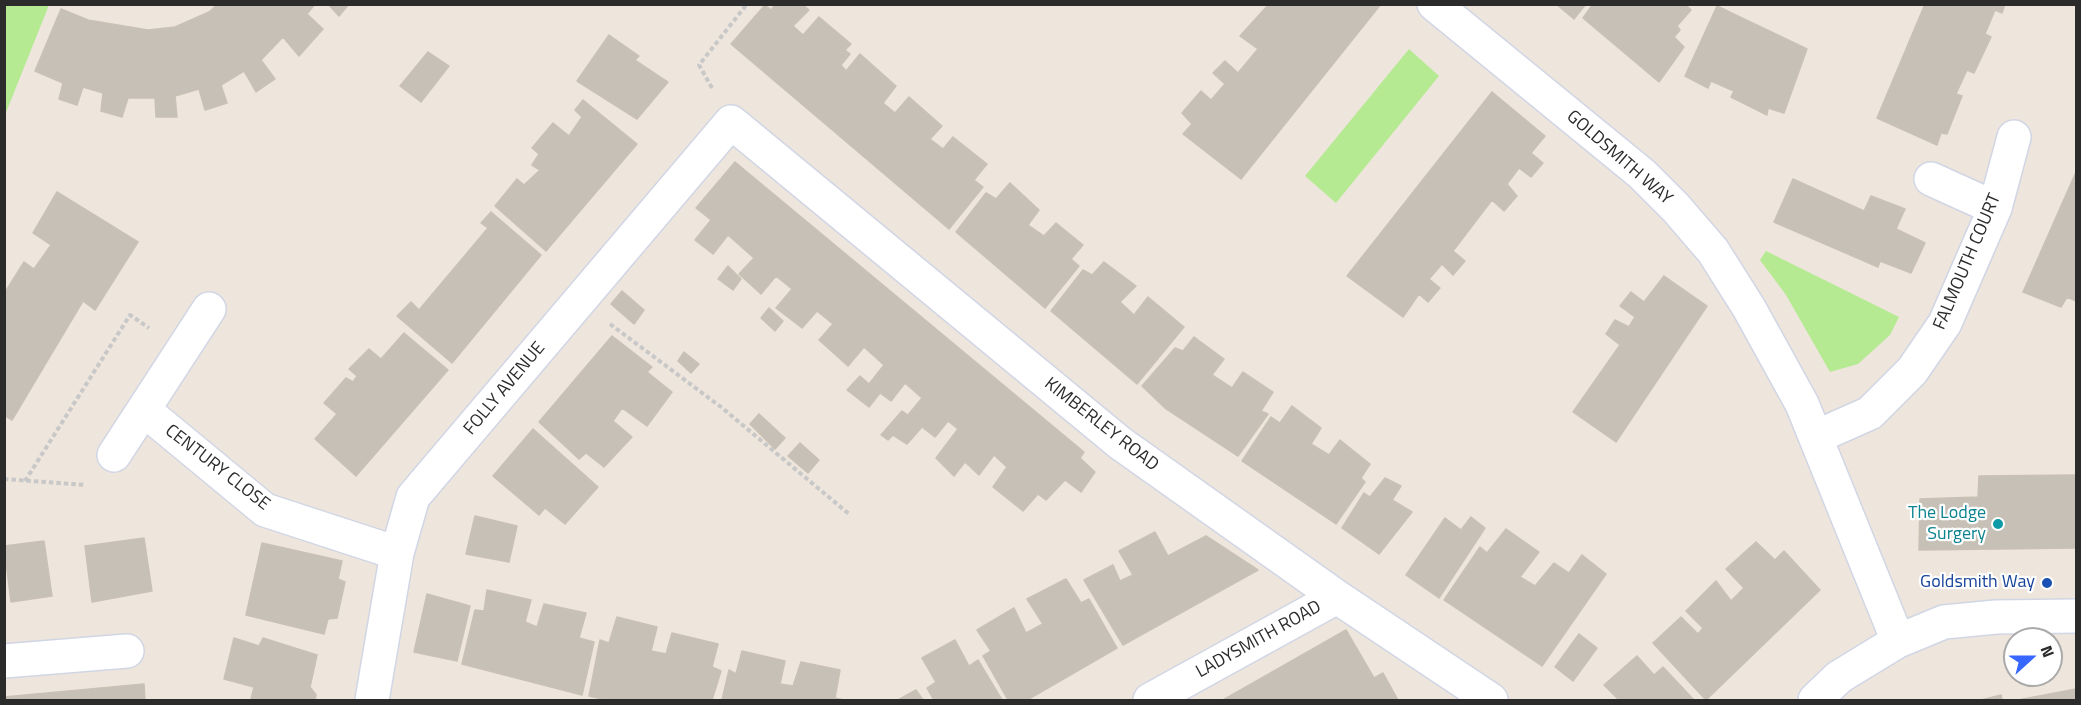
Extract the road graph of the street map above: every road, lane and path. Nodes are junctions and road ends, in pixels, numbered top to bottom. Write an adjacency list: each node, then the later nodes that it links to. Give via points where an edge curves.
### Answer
1 (747, 4): 3 (path, via 699,65)
2 (1434, 4): 11 (street, GOLDSMITH WAY, via 1642,174 1677,208 1713,251 1749,308)
3 (731, 122): 7 (street, FOLLY AVENUE); 17 (street, KIMBERLEY ROAD, via 1120,443)
4 (2014, 137): 6 (street, FALMOUTH COURT)
5 (1931, 179): 6 (street)
6 (1995, 208): 11 (street, FALMOUTH COURT, via 1945,323 1912,371 1870,413)
7 (579, 300): 15 (path, via 721,407); 16 (street, FOLLY AVENUE, via 413,496)
8 (209, 309): 9 (street)
9 (183, 350): 10 (street); 14 (path, via 130,315)
10 (144, 410): 12 (street); 16 (street, CENTURY CLOSE, via 265,510)
11 (1816, 437): 19 (street, GOLDSMITH WAY)
12 (114, 455): 14 (path, via 97,485)
13 (4, 479): 14 (path)
14 (25, 481)
15 (849, 514)
16 (397, 554): 22 (street, FOLLY AVENUE)
17 (1337, 597): 23 (street, LADYSMITH ROAD); 24 (street, KIMBERLEY ROAD)
18 (2076, 616): 19 (street, via 1944,622)
19 (1898, 641): 25 (street, via 1839,677)
20 (127, 651): 21 (street)
21 (4, 662)
22 (372, 700)
23 (1150, 700)
24 (1491, 700)
25 (1815, 700)

